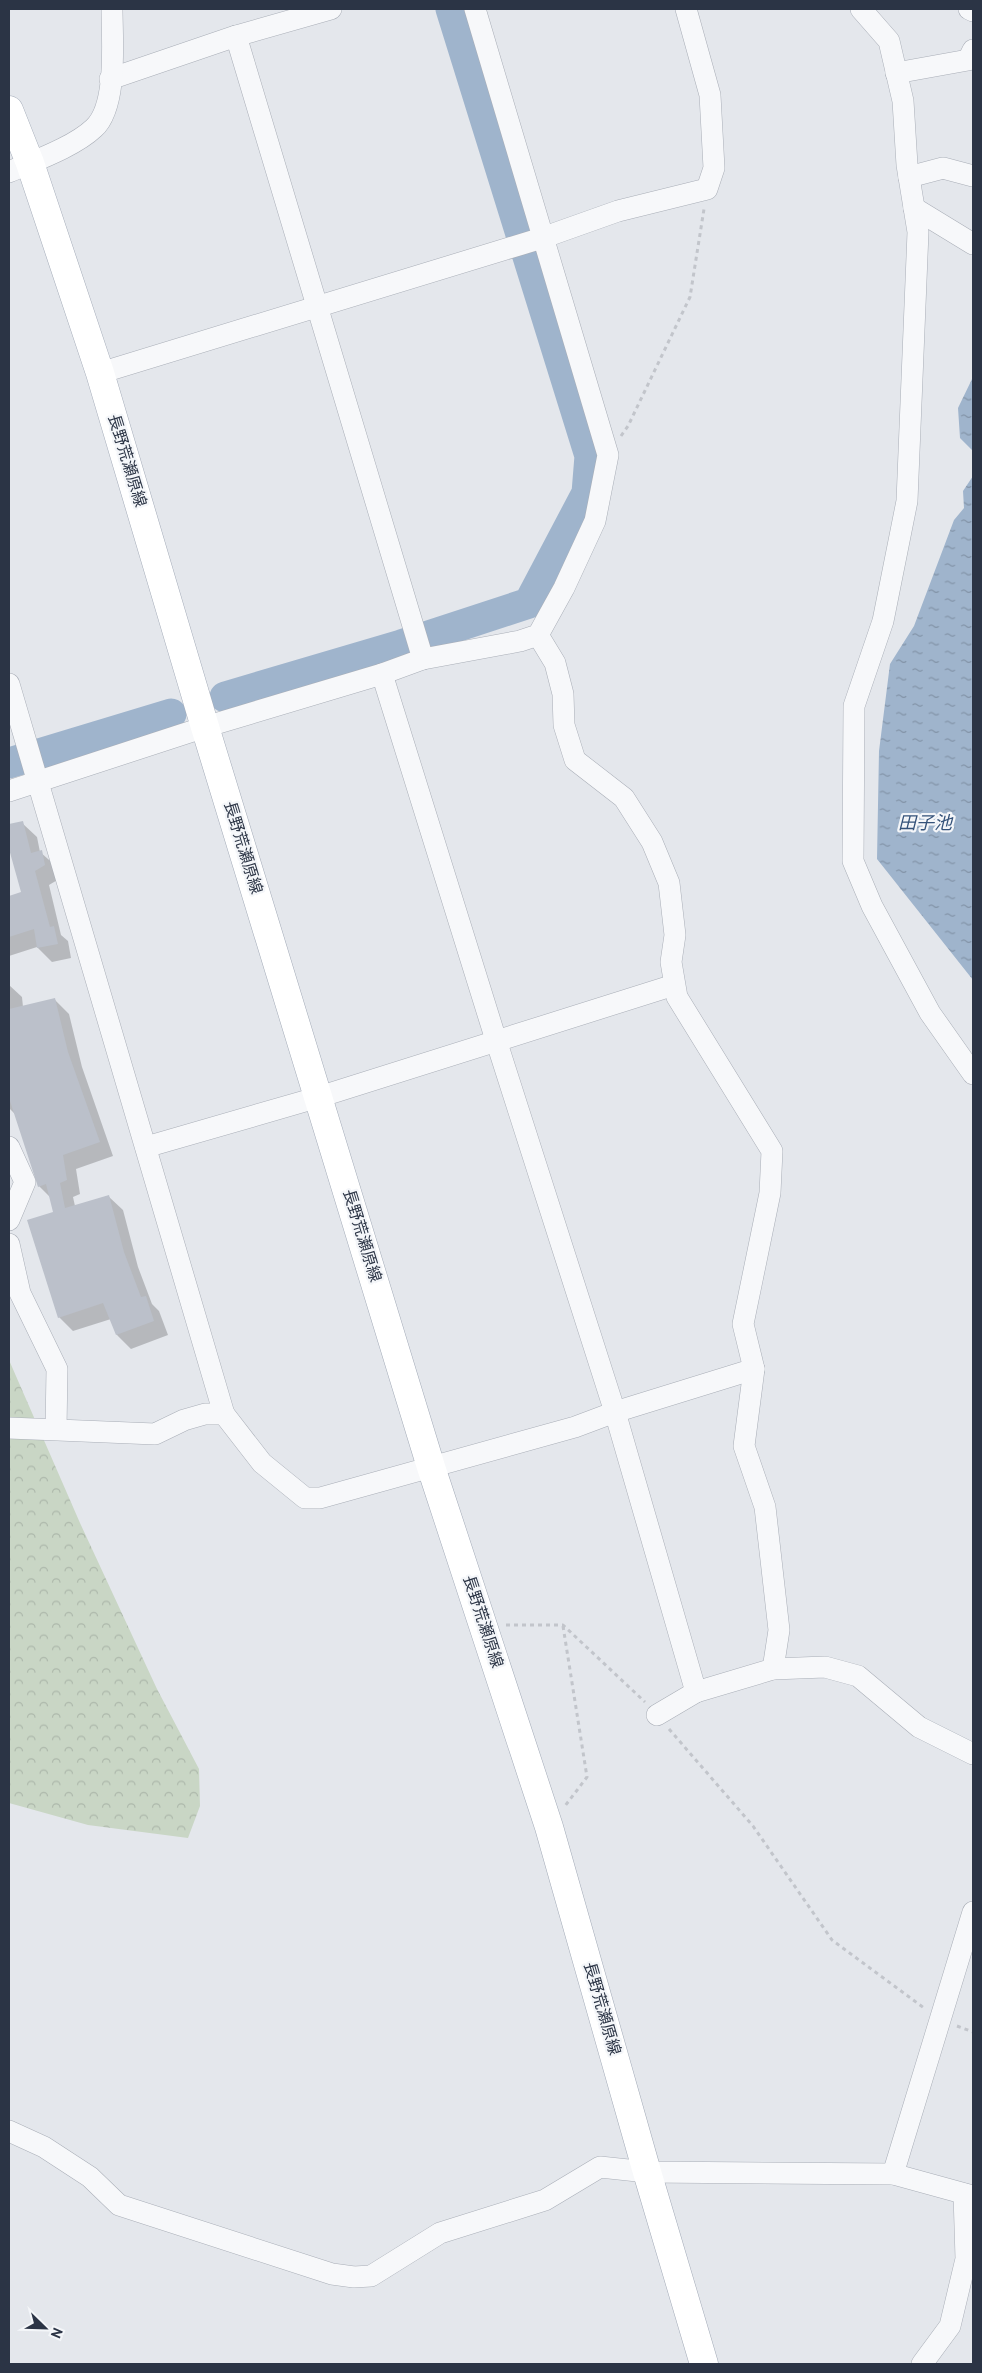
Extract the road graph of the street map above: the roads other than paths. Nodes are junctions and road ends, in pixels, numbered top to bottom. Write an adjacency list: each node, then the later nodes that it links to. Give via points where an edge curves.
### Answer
1 (112, 9): 11 (street)
2 (331, 9): 8 (street)
3 (475, 9): 17 (street)
4 (686, 9): 17 (street, via 710,94 714,168 707,189 618,211)
5 (861, 9): 10 (street, via 889,41)
6 (970, 9): 7 (street)
7 (973, 11)
8 (236, 36): 11 (street); 19 (street)
9 (973, 50): 10 (street, via 968,60)
10 (896, 73): 15 (street, via 903,101)
11 (110, 79): 13 (street, via 109,100 95,128)
12 (9, 113): 13 (main road, 長野荒瀬原線)
13 (19, 168): 20 (main road, 長野荒瀬原線)
14 (973, 176): 15 (street, via 943,168)
15 (909, 177): 16 (street)
16 (914, 208): 18 (street); 30 (street, via 918,232 906,501 883,621 854,706 853,861 872,906 930,1013)
17 (537, 239): 19 (street); 21 (street, via 608,455 595,521)
18 (973, 244)
19 (318, 306): 20 (street); 22 (street)
20 (100, 373): 25 (main road, 長野荒瀬原線)
21 (538, 635): 22 (street, via 520,641); 28 (street, via 555,663 563,694 564,725 575,760 624,798 652,842 669,883 675,936 671,962)
22 (422, 654): 23 (street)
23 (382, 674): 25 (street); 29 (street)
24 (9, 684): 26 (street)
25 (205, 727): 26 (street); 31 (main road, 長野荒瀬原線)
26 (35, 776): 27 (street); 33 (street)
27 (9, 791)
28 (674, 984): 29 (street); 36 (street, via 677,997 772,1151 770,1193 743,1324)
29 (496, 1040): 31 (street); 37 (street)
30 (973, 1074)
31 (319, 1097): 33 (street); 41 (main road, 長野荒瀬原線)
32 (9, 1147): 34 (street, via 25,1182)
33 (146, 1147): 38 (street)
34 (9, 1220)
35 (9, 1244): 40 (street, via 20,1293 57,1369)
36 (754, 1369): 37 (street); 42 (street, via 744,1446 765,1507 779,1630)
37 (614, 1412): 41 (street, via 575,1427); 43 (street)
38 (224, 1414): 40 (street, via 205,1414 184,1420 155,1434); 41 (street, via 262,1463 305,1498 320,1498)
39 (9, 1428): 40 (street)
40 (56, 1429)
41 (431, 1467): 48 (main road, 長野荒瀬原線, via 549,1827)
42 (773, 1669): 43 (street); 45 (street, via 825,1667 858,1676 919,1727)
43 (696, 1692): 44 (street)
44 (657, 1715)
45 (969, 1746)
46 (973, 1912): 49 (street)
47 (9, 2131): 48 (street, via 44,2147 90,2177 119,2205 332,2274 354,2277 371,2276 440,2234 545,2200 600,2167)
48 (647, 2172): 49 (street); 51 (main road, 長野荒瀬原線)
49 (893, 2174): 50 (street)
50 (968, 2195): 52 (street, via 966,2259 950,2326)
51 (704, 2364)
52 (922, 2364)

